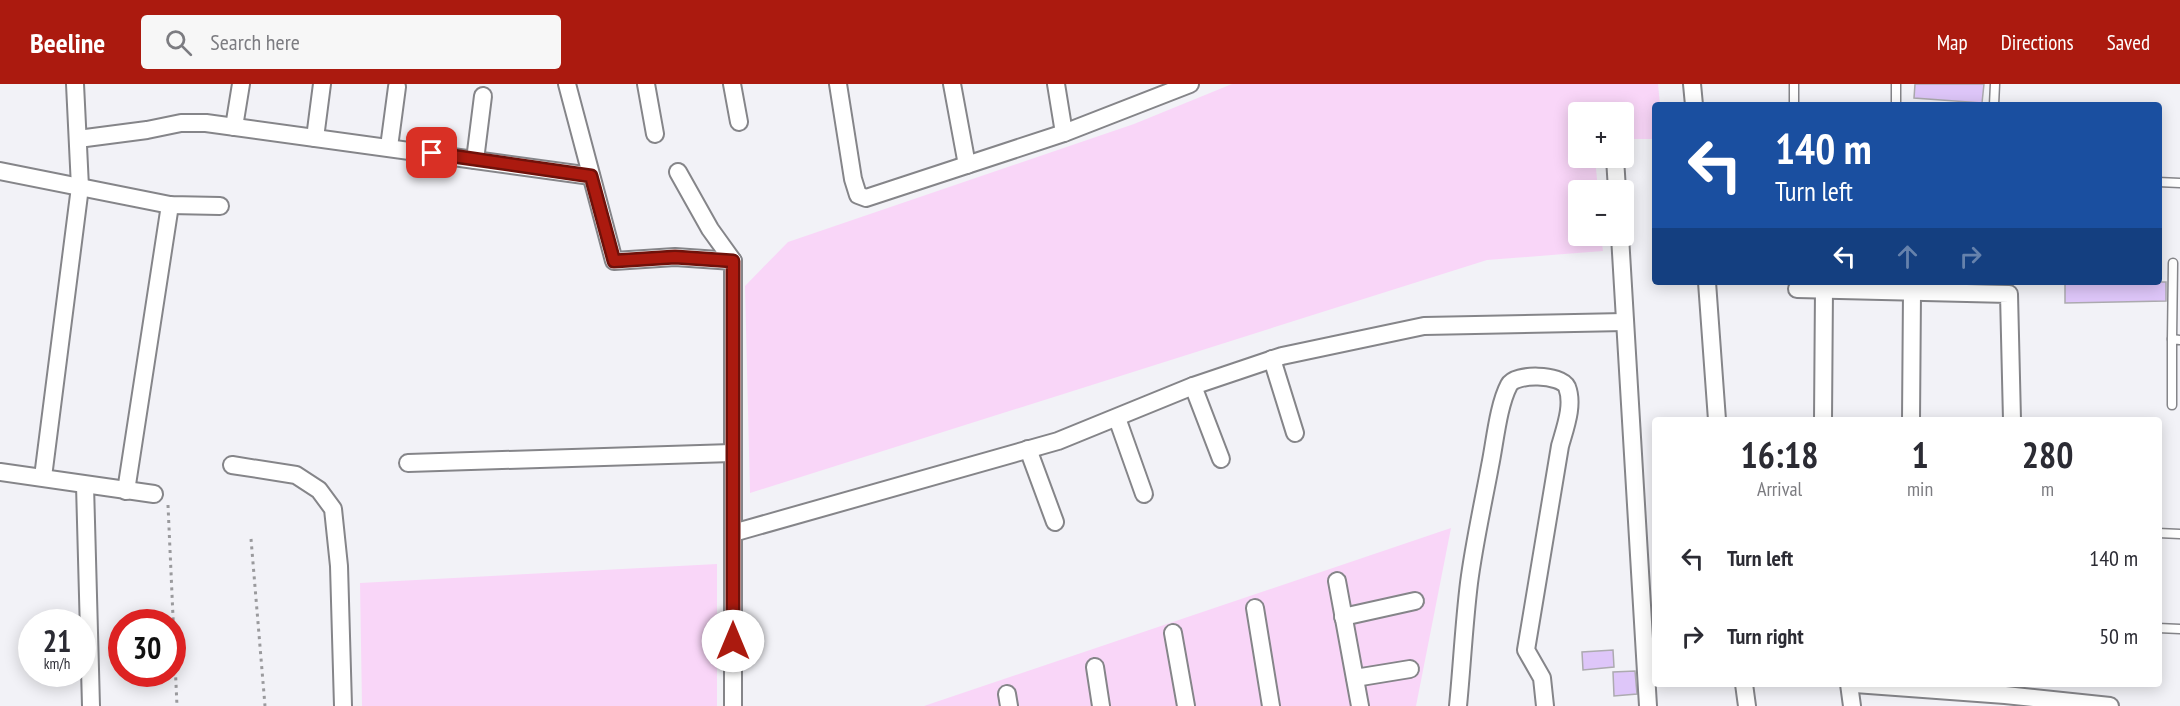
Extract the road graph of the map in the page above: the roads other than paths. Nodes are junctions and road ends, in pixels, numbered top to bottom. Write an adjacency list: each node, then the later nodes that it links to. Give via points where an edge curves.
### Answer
1 (75, 84): 26 (street)
2 (242, 84): 22 (street)
3 (322, 84): 25 (street)
4 (567, 84): 32 (street)
5 (646, 84): 24 (street)
6 (732, 84): 21 (street)
7 (838, 84): 29 (street, via 858,195 866,198)
8 (952, 84): 29 (street)
9 (1056, 84): 23 (street)
10 (1692, 84): 17 (street)
11 (1794, 84): 18 (lane)
12 (1896, 84): 19 (lane)
13 (1995, 84): 20 (lane)
14 (1182, 86): 23 (street)
15 (397, 87): 27 (street)
16 (483, 96): 28 (street)
17 (1694, 102)
18 (1794, 102)
19 (1896, 102)
20 (1994, 102)
21 (739, 122)
22 (234, 127): 25 (street); 26 (street, via 181,123)
23 (1064, 133): 29 (street)
24 (655, 134)
25 (315, 138): 27 (street)
26 (78, 140): 35 (street)
27 (389, 147): 28 (street)
28 (475, 160): 32 (street)
29 (967, 165)
30 (0, 172): 35 (street)
31 (678, 172): 39 (street)
32 (591, 176): 39 (street, via 614,261 675,257)
33 (2162, 182): 34 (lane)
34 (2180, 183)
35 (80, 187): 36 (street); 62 (street)
36 (170, 205): 37 (street); 64 (street)
37 (220, 206)
38 (1621, 246): 45 (street)
39 (733, 261): 57 (street)
40 (2173, 263): 46 (lane)
41 (1707, 285): 50 (street)
42 (1824, 288): 43 (street); 44 (street); 51 (street)
43 (1797, 289)
44 (1912, 292): 52 (street); 53 (street, via 2009,294)
45 (1625, 322): 47 (street, via 1424,326); 93 (street)
46 (2176, 340): 49 (lane)
47 (1272, 359): 48 (street); 55 (street)
48 (1193, 386): 54 (street); 58 (street)
49 (2172, 405)
50 (1718, 417)
51 (1823, 417)
52 (1911, 417)
53 (2012, 417)
54 (1116, 418): 56 (street); 66 (street)
55 (1294, 433)
56 (1028, 449): 67 (street); 69 (street)
57 (732, 453): 59 (street); 69 (street)
58 (1221, 459)
59 (408, 463)
60 (232, 465): 85 (street, via 296,475 319,490 333,509 339,566)
61 (0, 472): 62 (street)
62 (43, 477): 63 (street)
63 (86, 485): 64 (street); 84 (street)
64 (126, 491): 65 (street)
65 (154, 494)
66 (1144, 494)
67 (1055, 522)
68 (2162, 532): 70 (lane)
69 (733, 533): 86 (street)
70 (2180, 534)
71 (1337, 580): 74 (street)
72 (1415, 601): 74 (street)
73 (1256, 608): 89 (street)
74 (1343, 617): 80 (street)
75 (2162, 628): 76 (lane)
76 (2180, 629)
77 (1173, 633): 88 (street)
78 (1095, 667): 87 (street)
79 (1410, 669): 80 (street)
80 (1355, 678): 90 (street)
81 (1744, 687): 94 (street)
82 (1850, 687): 95 (street)
83 (1896, 687): 96 (street)
84 (91, 706)
85 (343, 706)
86 (733, 706)
87 (1101, 706)
88 (1186, 706)
89 (1271, 706)
90 (1360, 706)
91 (1458, 706): 92 (street, via 1469,582 1499,417 1510,383 1532,377 1560,380 1566,385 1568,396 1526,650 1542,678)
92 (1545, 706)
93 (1648, 706)
94 (1747, 706)
95 (1852, 706)
96 (2110, 706)

